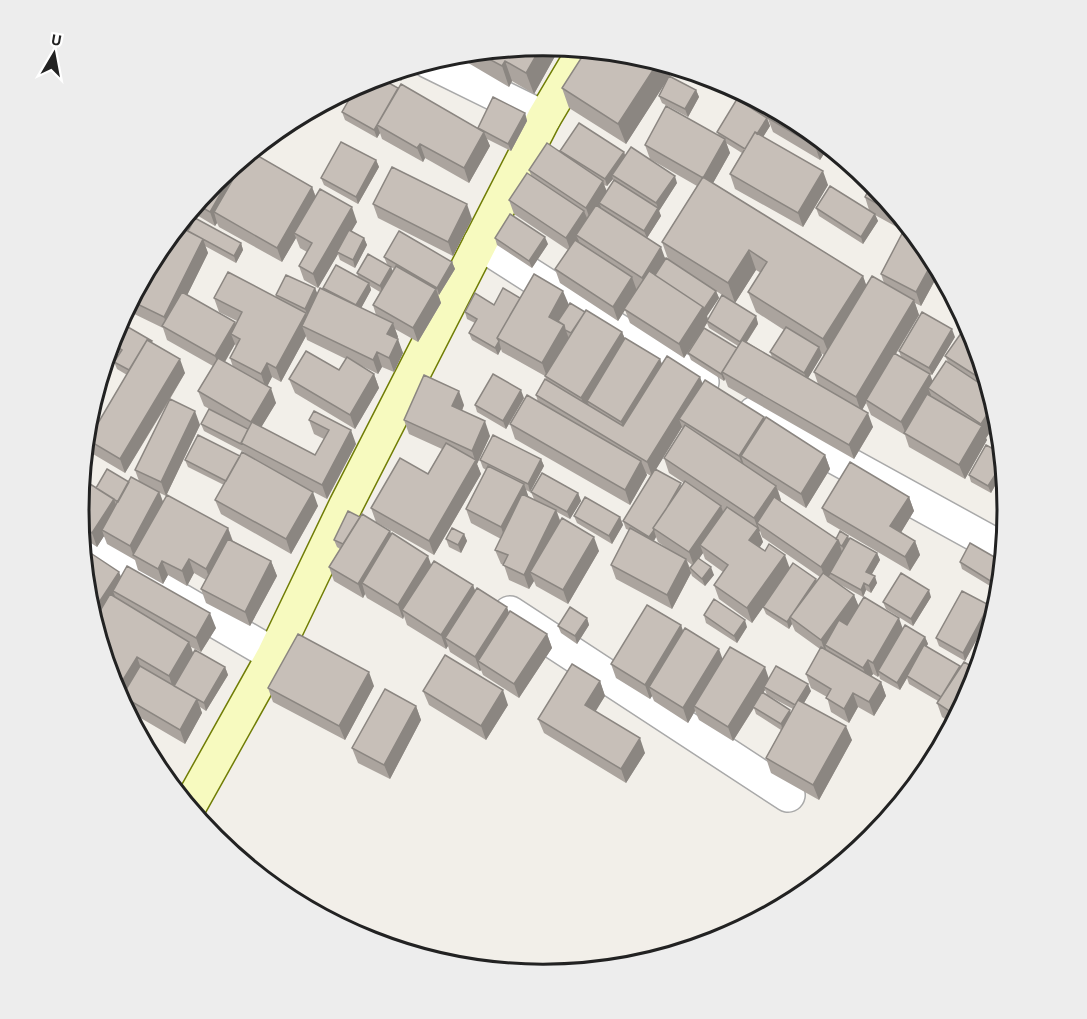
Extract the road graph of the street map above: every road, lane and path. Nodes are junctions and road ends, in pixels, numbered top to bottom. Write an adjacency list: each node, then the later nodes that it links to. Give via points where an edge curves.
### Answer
1 (580, 57): 3 (street)
2 (440, 68): 3 (street)
3 (544, 118): 4 (street)
4 (480, 243): 5 (street); 7 (street, via 657,356)
5 (346, 505): 6 (street); 10 (street)
6 (375, 524)
7 (996, 546)
8 (91, 548): 10 (street)
9 (483, 595): 11 (street)
10 (274, 655): 12 (street)
11 (788, 795)
12 (194, 799)

